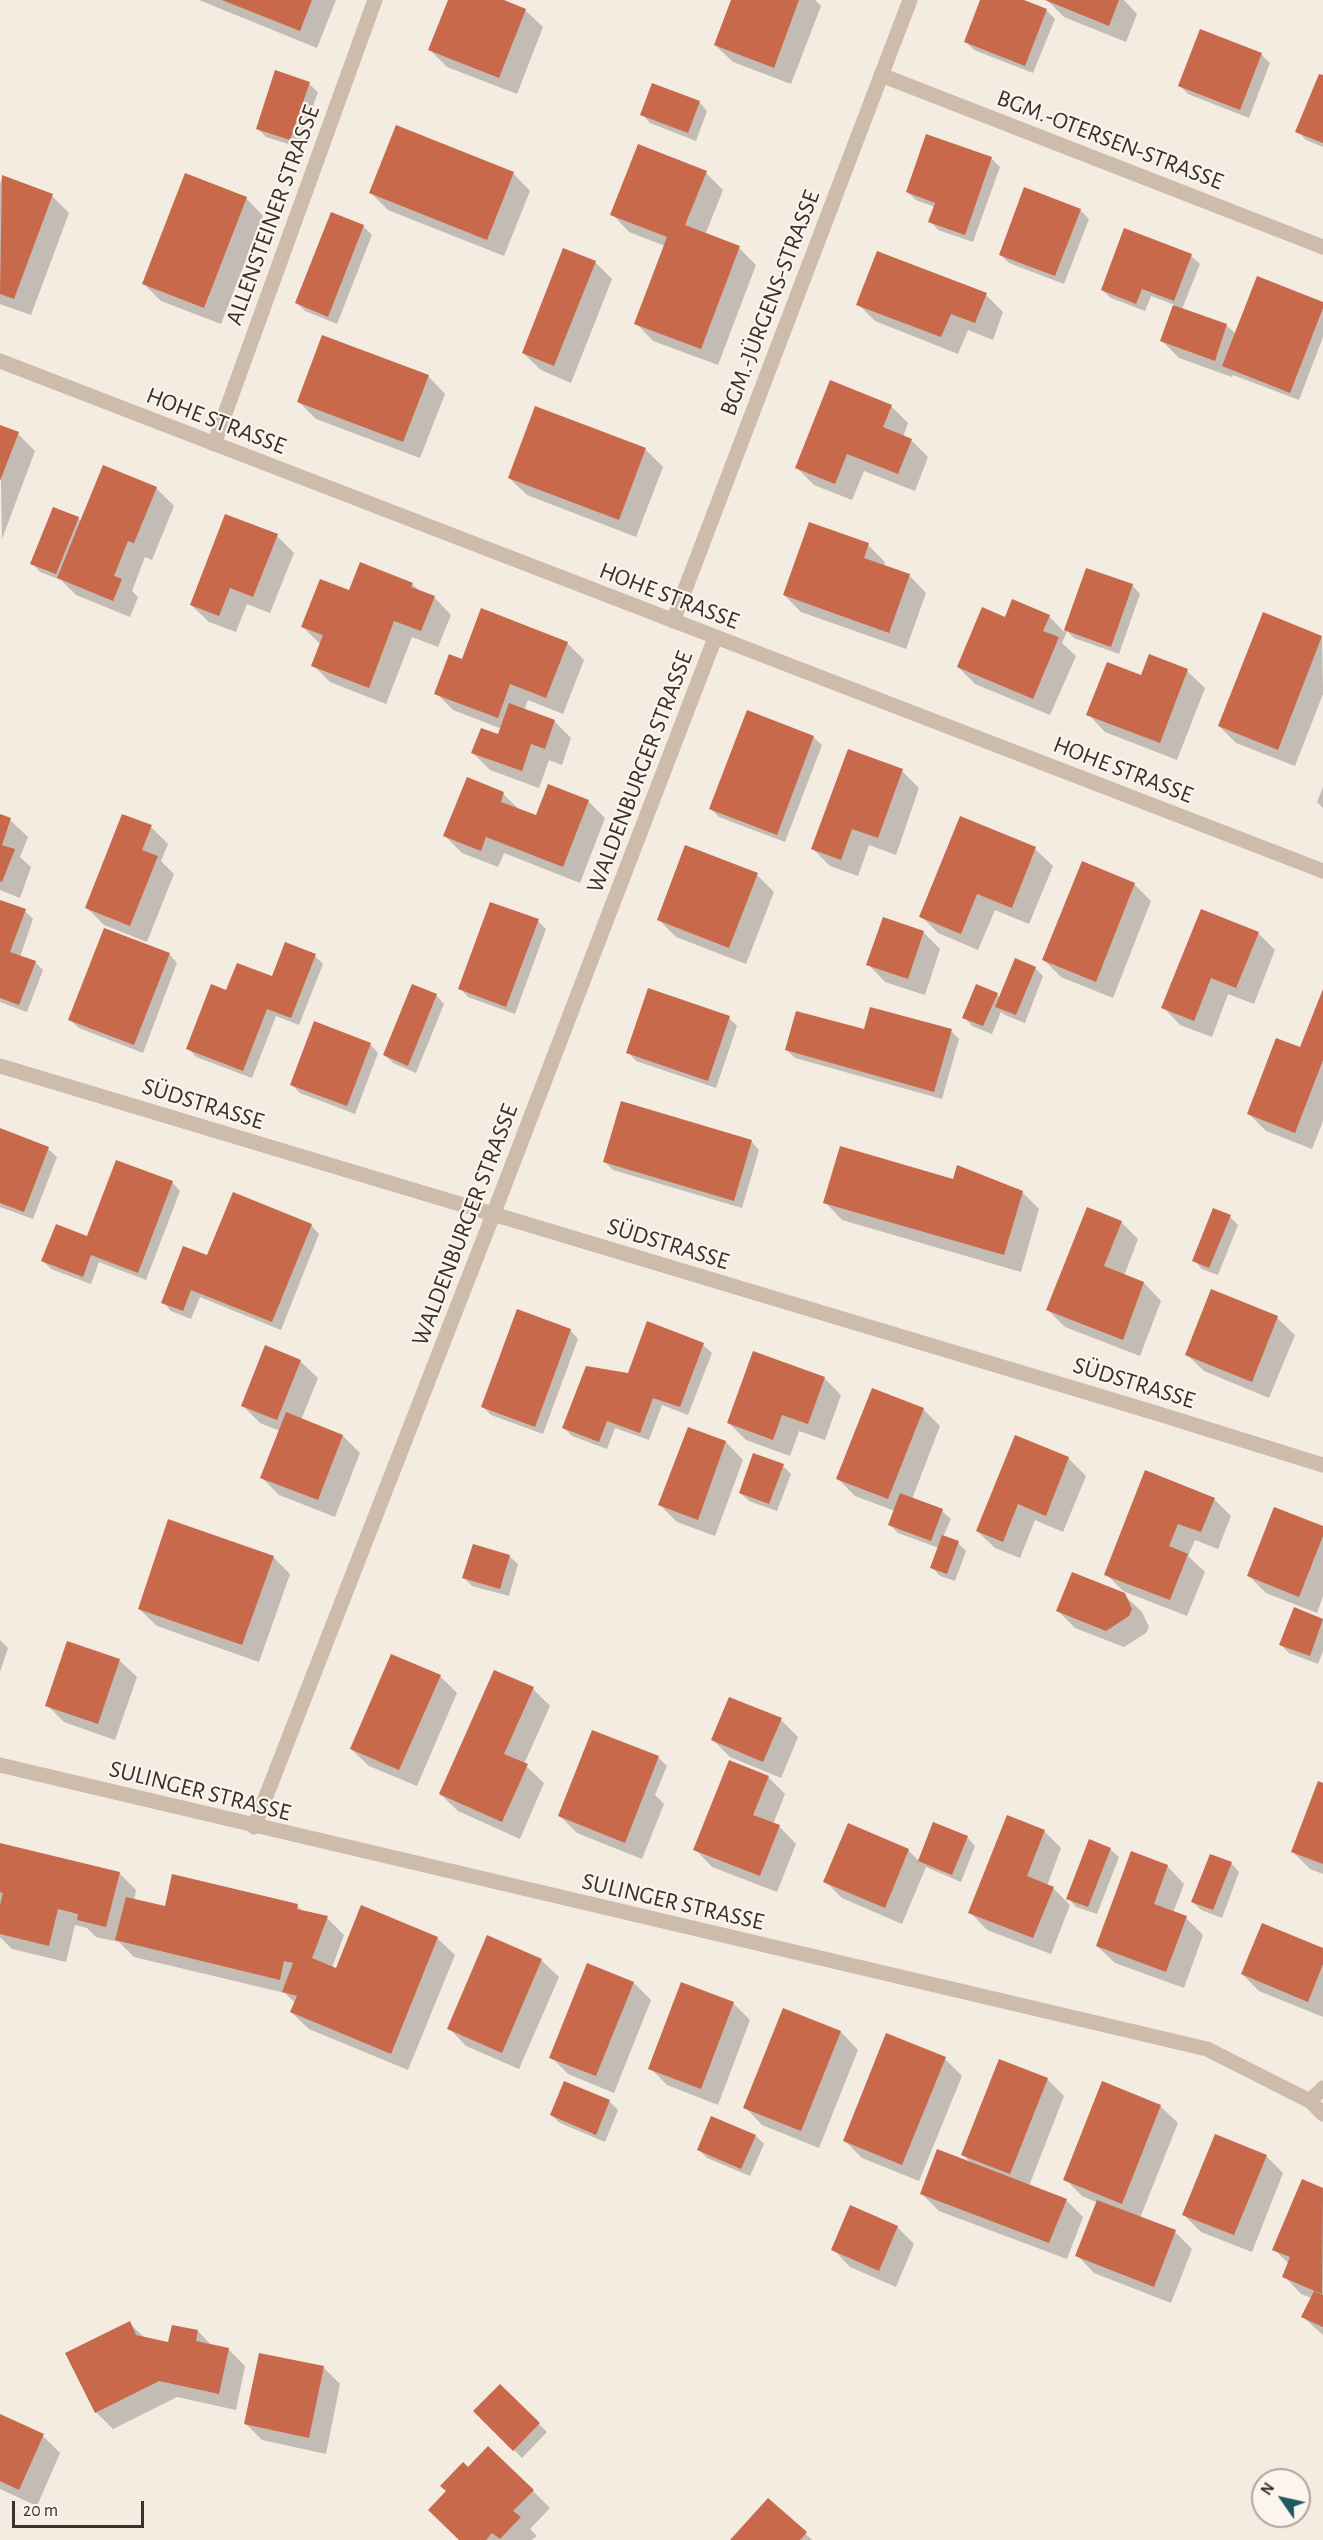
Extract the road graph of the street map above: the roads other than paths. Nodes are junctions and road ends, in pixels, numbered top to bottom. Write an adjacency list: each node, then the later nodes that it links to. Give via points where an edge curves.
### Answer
1 (375, 0): 6 (street, ALLENSTEINER STRASSE)
2 (910, 0): 3 (street, BGM.-JÜRGENS-STRASSE)
3 (881, 75): 4 (street, BGM.-OTERSEN-STRASSE); 7 (street, BGM.-JÜRGENS-STRASSE)
4 (1323, 247)
5 (0, 362): 6 (street, HOHE STRASSE)
6 (214, 444): 7 (street, HOHE STRASSE)
7 (673, 621): 8 (street, HOHE STRASSE)
8 (715, 638): 9 (street, HOHE STRASSE); 11 (street, WALDENBURGER STRASSE)
9 (1323, 871)
10 (0, 1066): 11 (street, SÜDSTRASSE)
11 (493, 1215): 12 (street, SÜDSTRASSE); 14 (street, WALDENBURGER STRASSE)
12 (1323, 1465)
13 (0, 1766): 14 (street, SULINGER STRASSE)
14 (254, 1827): 16 (street, SULINGER STRASSE, via 1207,2049)
15 (1323, 2088): 16 (street)
16 (1310, 2101): 17 (street, SULINGER STRASSE)
17 (1323, 2114)

